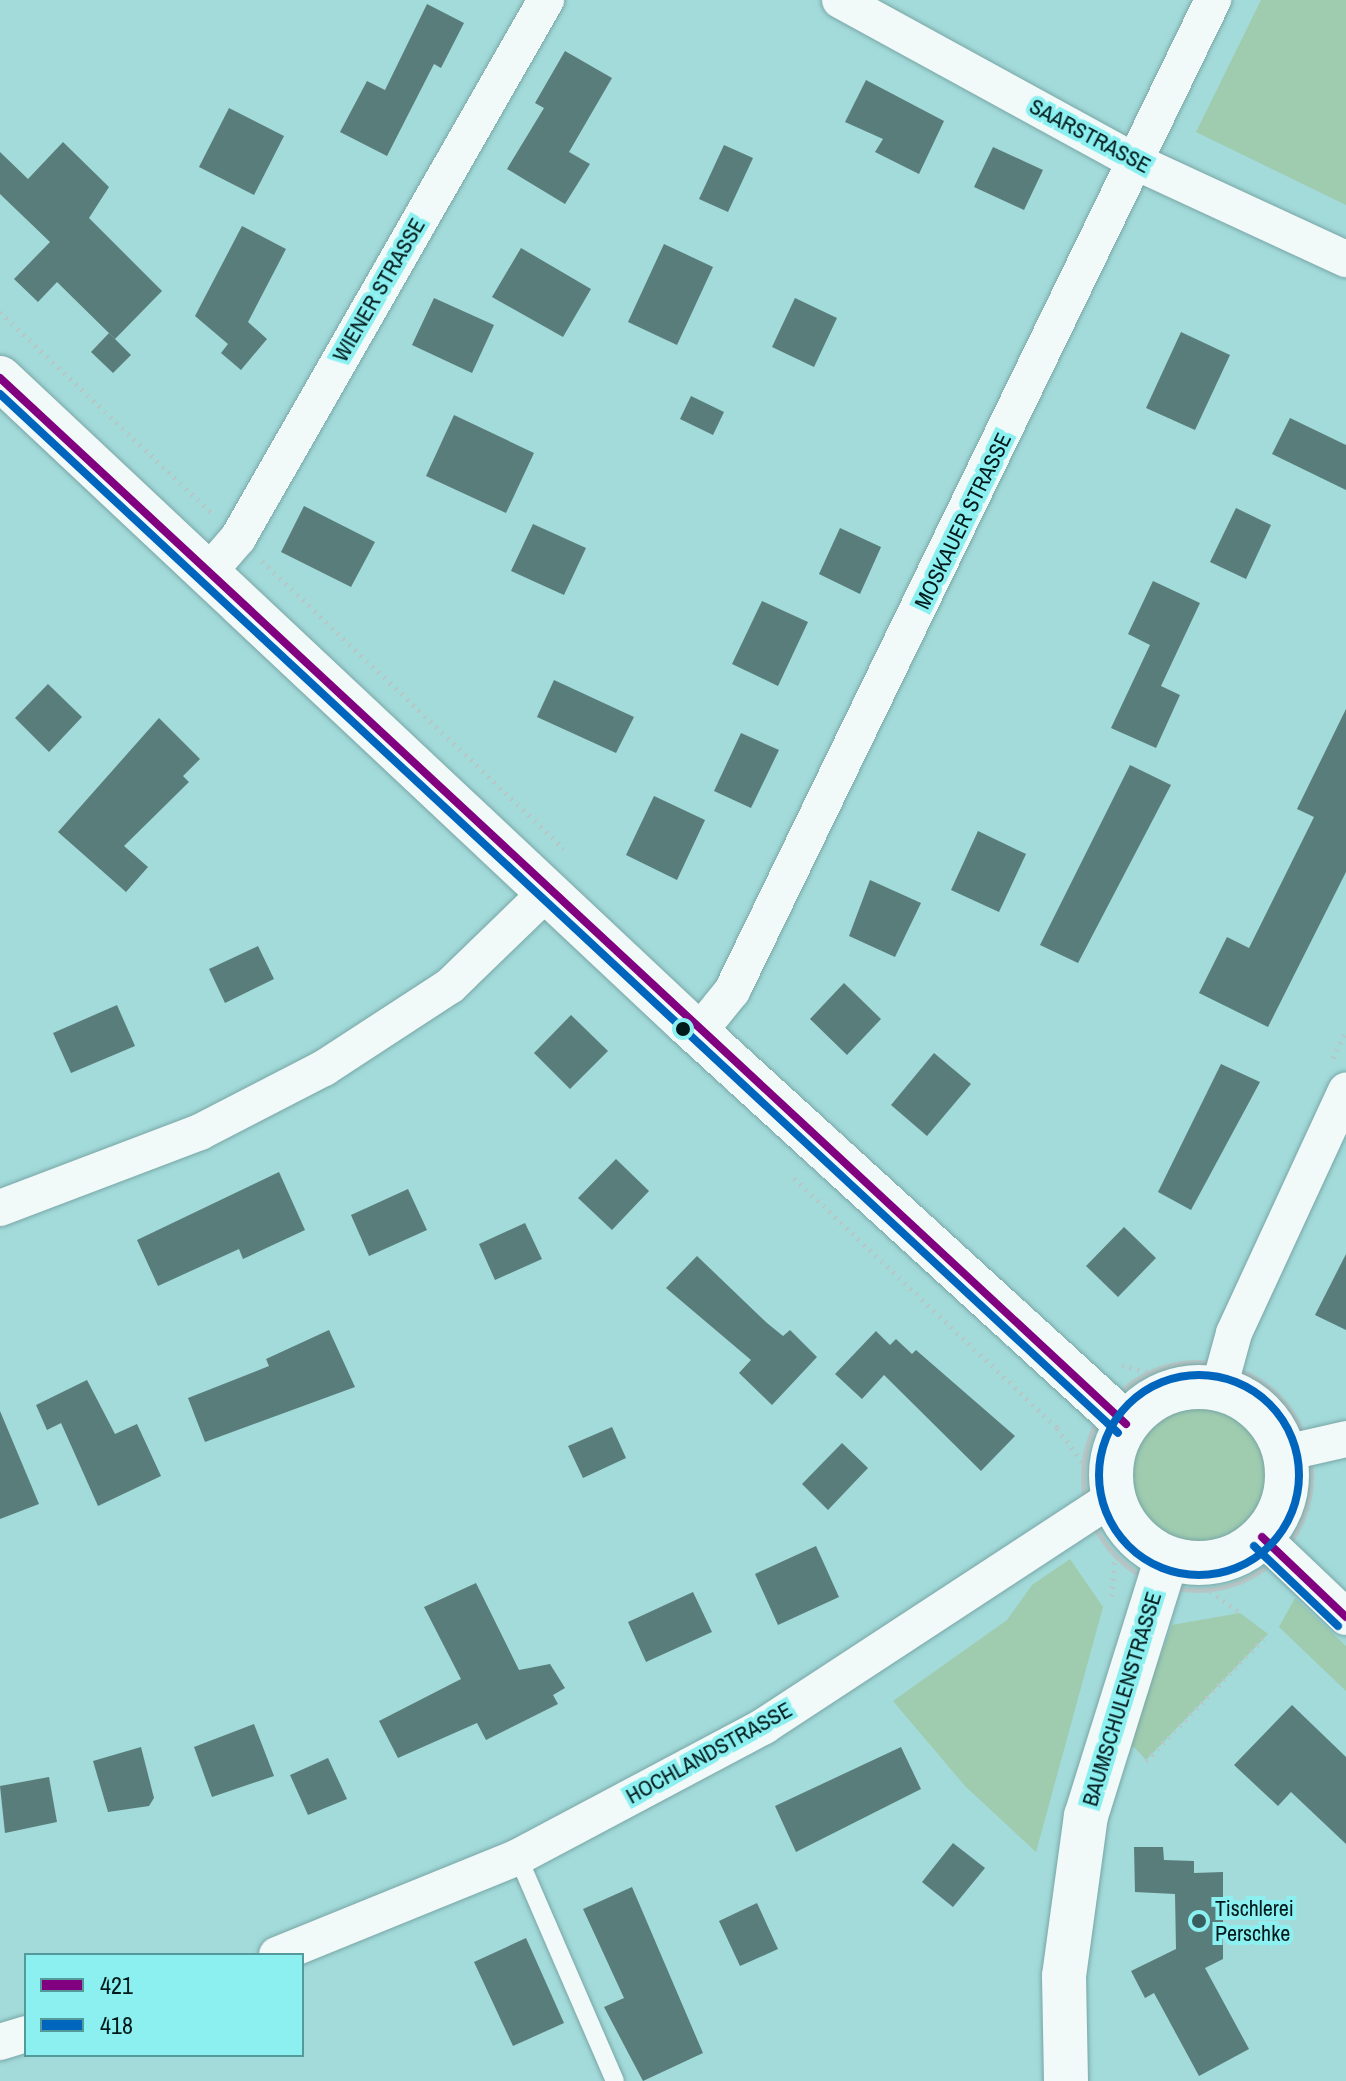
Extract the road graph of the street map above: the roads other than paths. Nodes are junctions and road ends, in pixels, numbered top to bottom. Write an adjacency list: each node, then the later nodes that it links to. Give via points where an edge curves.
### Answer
1 (546, 0): 7 (street, WIENER STRASSE, via 238,538)
2 (840, 0): 4 (street, SAARSTRASSE)
3 (1213, 0): 4 (street, MOSKAUER STRASSE)
4 (1138, 163): 5 (street, SAARSTRASSE); 9 (street, MOSKAUER STRASSE, via 732,991)
5 (1346, 259)
6 (0, 378): 7 (street)
7 (206, 575): 8 (street)
8 (546, 893): 9 (street); 11 (street, via 450,986 324,1068 200,1132)
9 (698, 1033): 13 (street)
10 (1346, 1091): 12 (street)
11 (0, 1208)
12 (1222, 1376): 13 (street, via 1167,1391); 15 (street)
13 (1116, 1416): 16 (street)
14 (1346, 1439): 15 (street)
15 (1297, 1450): 17 (street)
16 (1100, 1503): 18 (street); 20 (street, HOCHLANDSTRASSE, via 764,1726)
17 (1271, 1546): 18 (street, via 1218,1562); 19 (street)
18 (1162, 1570): 25 (street, BAUMSCHULENSTRASSE, via 1086,1816 1064,1976)
19 (1346, 1617)
20 (518, 1857): 21 (street, HOCHLANDSTRASSE); 24 (lane)
21 (282, 1953)
22 (24, 2035): 23 (street)
23 (0, 2042)
24 (615, 2081)
25 (1066, 2081)

